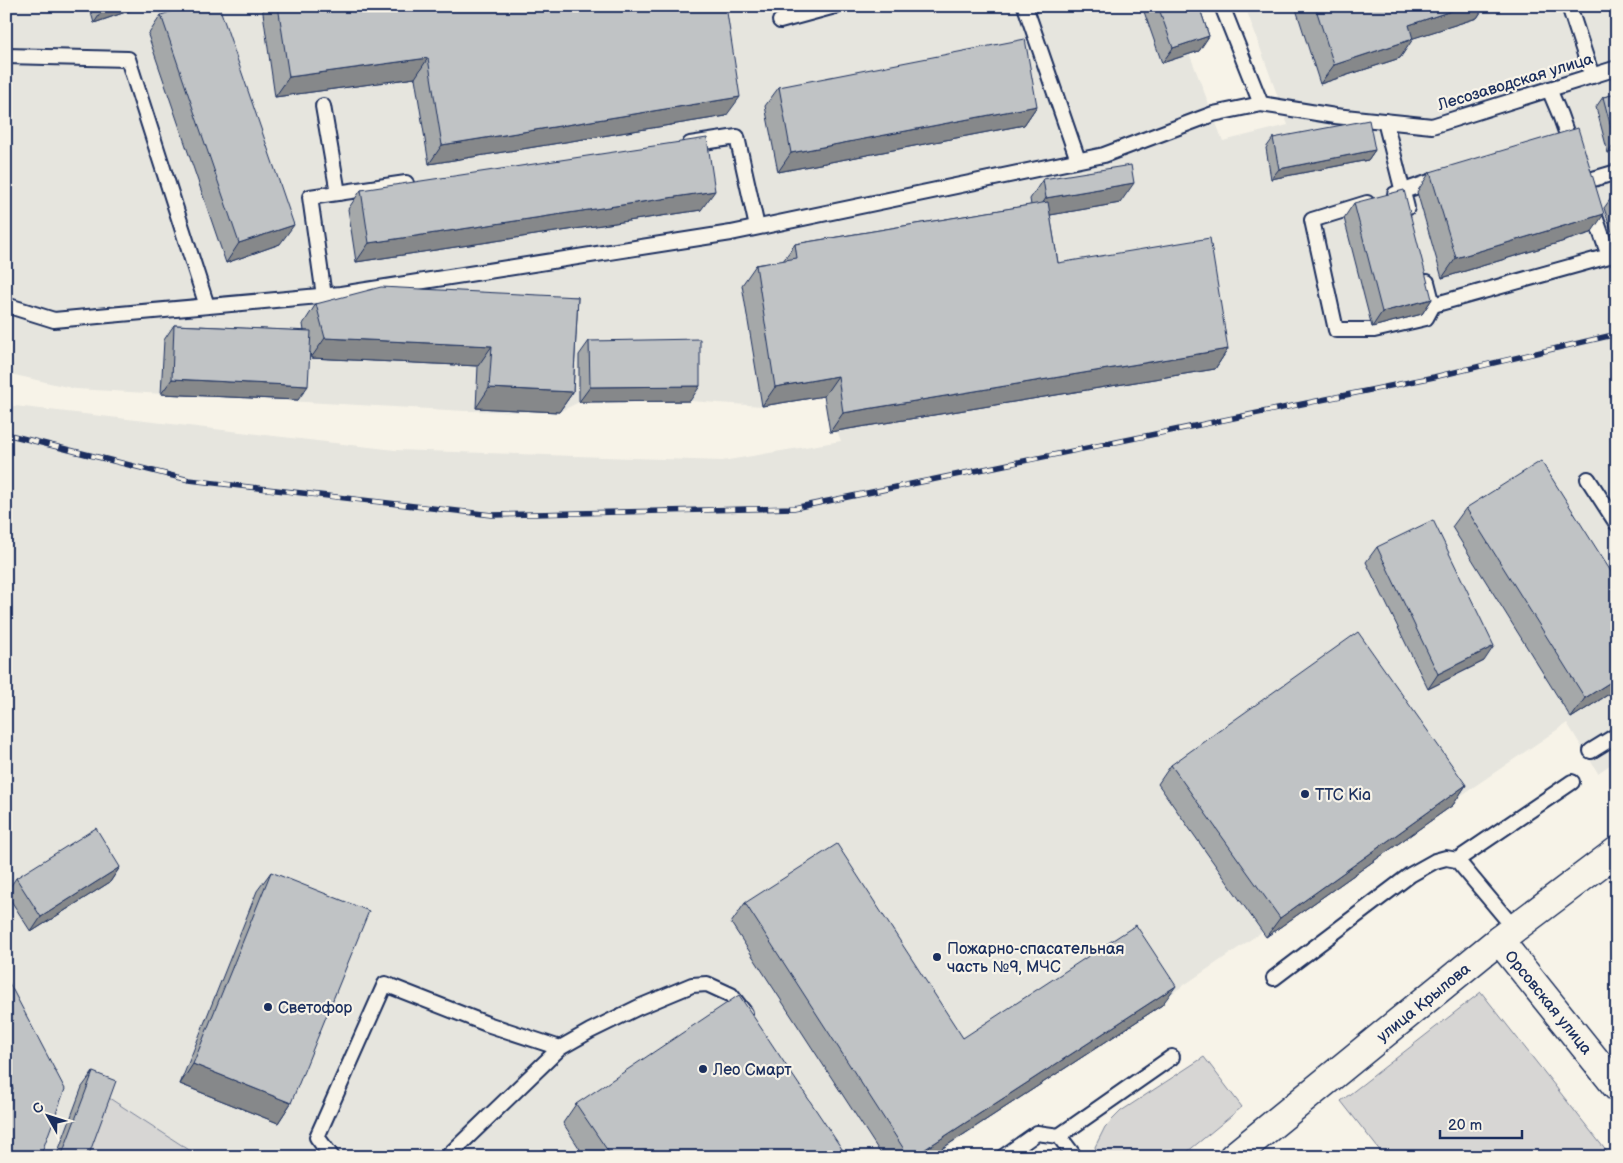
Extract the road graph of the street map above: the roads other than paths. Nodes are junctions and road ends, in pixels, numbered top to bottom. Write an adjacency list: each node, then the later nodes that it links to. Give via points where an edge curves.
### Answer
1 (835, 6): 5 (lane)
2 (1025, 6): 14 (lane)
3 (1222, 6): 10 (lane)
4 (1569, 6): 8 (lane)
5 (780, 21)
6 (6, 56): 27 (lane, via 128,59)
7 (1617, 68): 8 (lane, Лесозаводская улица)
8 (1592, 76): 9 (lane, Лесозаводская улица)
9 (1549, 89): 12 (lane, Лесозаводская улица, via 1432,126); 18 (lane, via 1561,133)
10 (1261, 104): 12 (lane, Лесозаводская улица); 14 (lane, via 1213,114 1104,155)
11 (323, 106): 20 (lane)
12 (1385, 121): 19 (lane)
13 (678, 145): 22 (lane, via 737,137)
14 (1078, 160): 22 (lane)
15 (1617, 172): 18 (lane)
16 (1448, 175): 19 (lane)
17 (416, 182): 20 (lane)
18 (1584, 182): 26 (lane, via 1609,256)
19 (1402, 192): 21 (lane); 26 (lane, via 1312,220 1336,330 1374,330 1426,318)
20 (338, 193): 24 (lane, via 310,196)
21 (1410, 220)
22 (757, 227): 24 (lane)
23 (1423, 267): 26 (lane)
24 (324, 296): 27 (lane)
25 (6, 305): 27 (lane, via 54,320)
26 (1433, 305)
27 (207, 306)
28 (1588, 479): 29 (lane)
29 (1617, 524)
30 (1617, 735): 31 (lane)
31 (1591, 751)
32 (1572, 782): 34 (lane)
33 (1617, 852): 35 (main road, улица Крылова)
34 (1457, 860): 35 (lane); 36 (lane, via 1435,861 1410,875)
35 (1507, 934): 40 (main road, Орсовская улица); 46 (main road, улица Крылова)
36 (1274, 978)
37 (752, 1022): 38 (lane, via 731,995 707,984 692,986 639,1007)
38 (560, 1048): 42 (lane, via 487,1024 385,984 317,1137); 43 (lane)
39 (1172, 1057): 41 (lane)
40 (1617, 1087)
41 (1059, 1136): 44 (lane, via 1037,1133); 45 (lane)
42 (332, 1157)
43 (447, 1157)
44 (1003, 1157)
45 (1075, 1157)
46 (1234, 1157)

